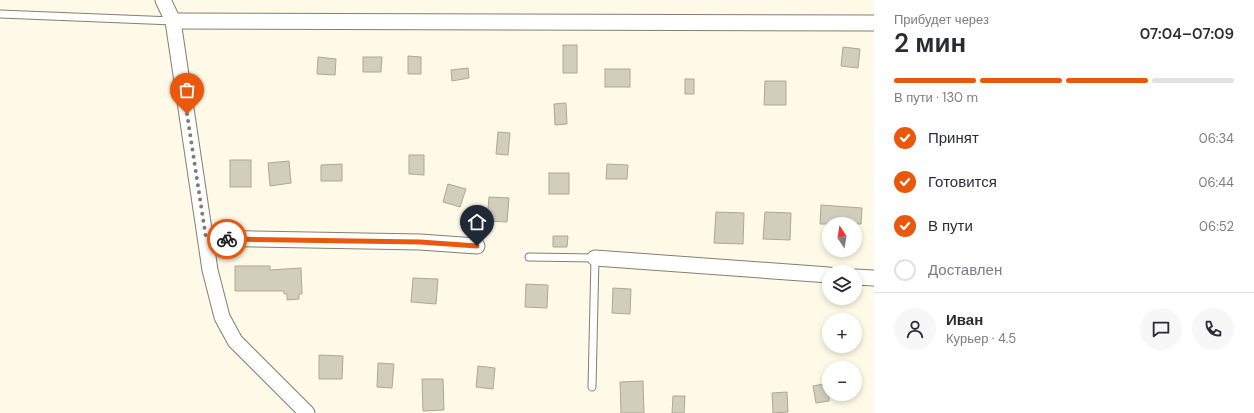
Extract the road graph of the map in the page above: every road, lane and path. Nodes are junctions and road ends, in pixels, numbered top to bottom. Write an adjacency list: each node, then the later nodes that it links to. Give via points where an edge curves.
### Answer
1 (163, 0): 3 (street)
2 (0, 14): 3 (lane)
3 (173, 21): 4 (street); 5 (street)
4 (874, 23)
5 (206, 238): 6 (street, via 420,242); 13 (street, via 210,270 222,317 235,341)
6 (477, 246)
7 (529, 257): 8 (lane)
8 (595, 258): 9 (street); 12 (lane)
9 (822, 274)
10 (862, 277): 11 (street)
11 (874, 278)
12 (592, 387)
13 (307, 413)

